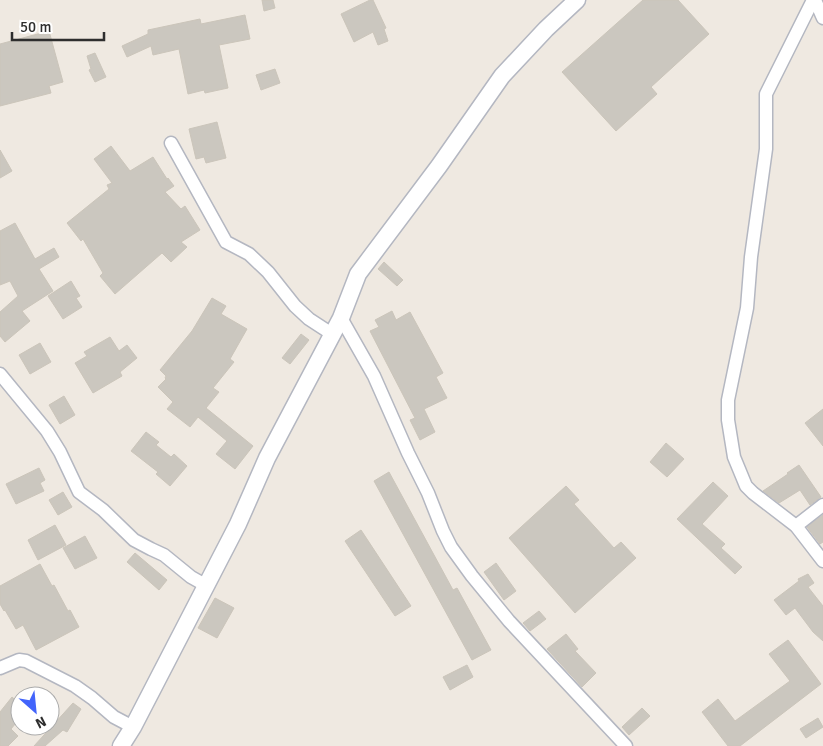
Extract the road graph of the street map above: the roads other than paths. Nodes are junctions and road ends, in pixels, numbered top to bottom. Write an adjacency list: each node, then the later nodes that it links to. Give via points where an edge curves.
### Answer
1 (577, 0): 5 (street, via 502,76 358,274)
2 (814, 0): 3 (street); 9 (street, via 766,94 766,149 747,308 728,400 730,441 742,480 753,493)
3 (823, 18)
4 (171, 143): 6 (street, via 226,242 249,254 295,306)
5 (341, 318): 6 (street); 15 (street, via 374,376 451,547 509,621)
6 (332, 334): 11 (street, via 267,458)
7 (0, 374): 11 (street, via 50,435 79,492 134,540 164,555)
8 (823, 505): 9 (street)
9 (796, 526): 10 (street)
10 (823, 561)
11 (207, 586): 13 (street)
12 (0, 668): 13 (street, via 19,660 26,661 75,686 114,717)
13 (134, 727): 14 (street)
14 (121, 746)
15 (626, 746)

